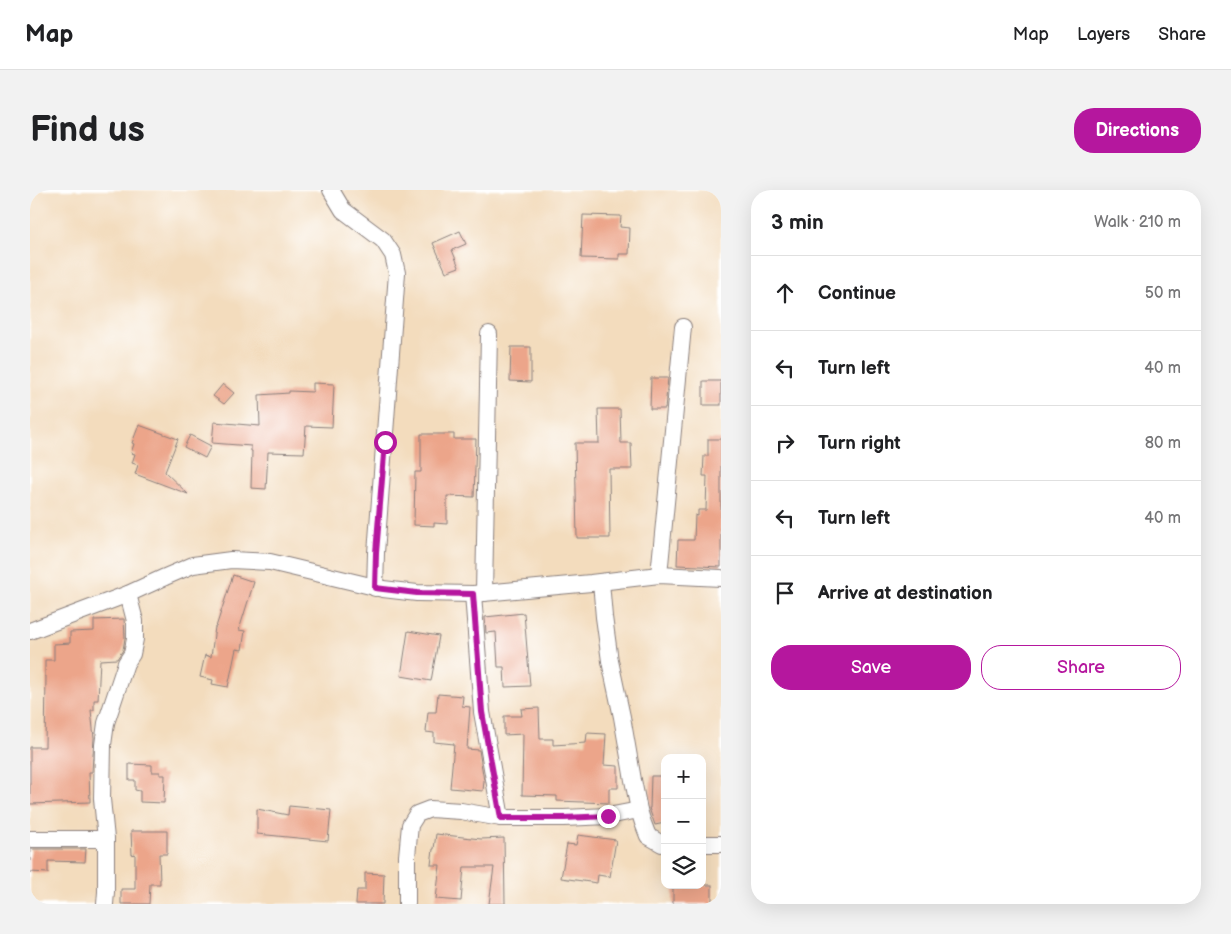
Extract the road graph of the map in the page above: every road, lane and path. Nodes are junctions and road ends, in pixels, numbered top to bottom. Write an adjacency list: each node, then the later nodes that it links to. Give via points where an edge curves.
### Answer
1 (331, 190): 7 (street, via 343,210 383,240 397,273)
2 (683, 327): 4 (street)
3 (489, 334): 8 (street)
4 (659, 575): 5 (street); 6 (street)
5 (721, 578)
6 (601, 582): 8 (street); 11 (street, via 610,661)
7 (375, 588): 8 (street, via 417,593); 9 (street, via 270,562 230,560 193,565)
8 (478, 593): 12 (street, via 482,712)
9 (128, 594): 10 (street); 14 (street, via 135,621 135,639 106,724 103,745 102,799)
10 (30, 631)
11 (639, 810): 12 (street, via 608,816); 15 (street, via 648,836)
12 (501, 818): 19 (street, via 430,809 417,814 410,825)
13 (30, 839): 14 (street)
14 (106, 839): 18 (street)
15 (661, 843)
16 (706, 844): 17 (street)
17 (721, 844)
18 (105, 904)
19 (407, 904)

